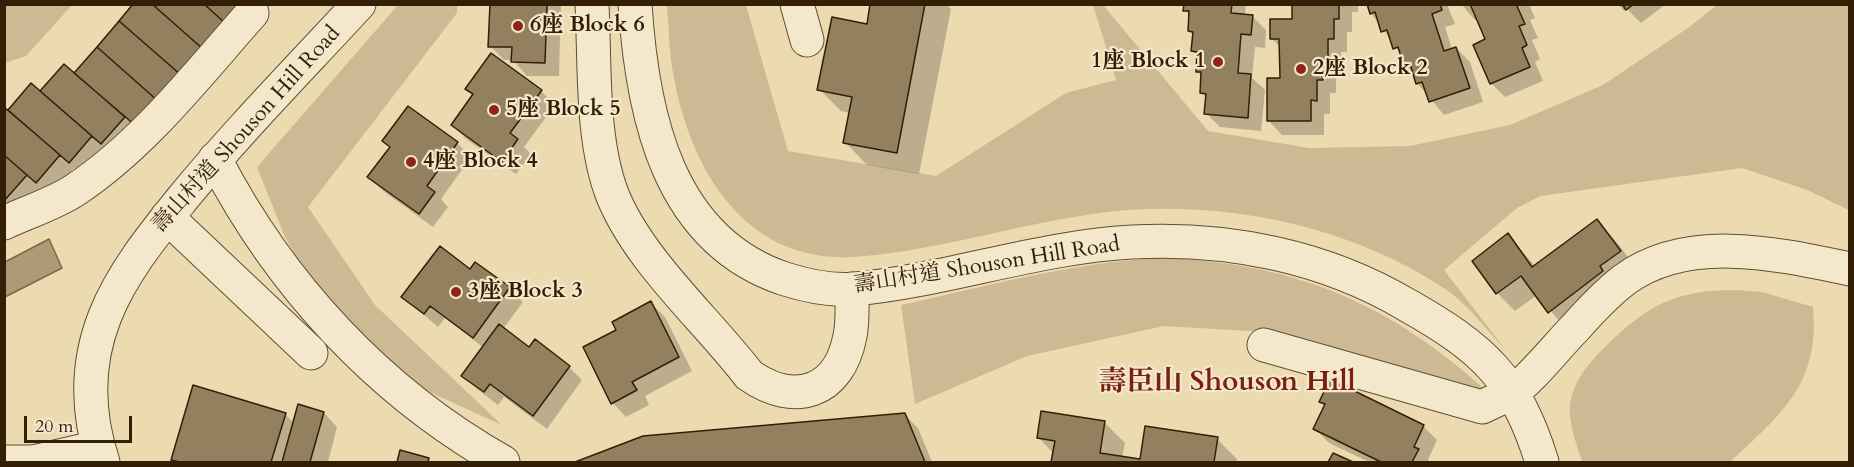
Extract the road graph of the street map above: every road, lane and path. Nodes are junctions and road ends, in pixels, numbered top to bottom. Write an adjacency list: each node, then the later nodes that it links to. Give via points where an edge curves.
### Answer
1 (359, 4): 7 (street, 壽山村道 Shouson Hill Road)
2 (592, 4): 11 (street, via 600,145 612,194 639,243 749,375 770,387 793,392 807,391 832,378 851,335)
3 (635, 4): 11 (street, 壽山村道 Shouson Hill Road, via 649,115 681,194 705,229 740,258 773,275 799,284)
4 (797, 4): 6 (street)
5 (252, 13): 9 (street, via 120,155 73,191)
6 (807, 40)
7 (215, 159): 8 (street, 壽山村道 Shouson Hill Road); 18 (street, via 241,208 317,311 400,392 441,424)
8 (167, 217): 13 (street); 15 (street, 壽山村道 Shouson Hill Road, via 114,296 97,340 90,406)
9 (4, 223)
10 (1850, 269): 14 (street, via 1773,255 1707,251 1650,265 1603,298)
11 (852, 289): 14 (street, 壽山村道 Shouson Hill Road, via 1093,246 1178,241 1224,244 1309,261 1389,294 1471,348)
12 (1264, 345): 14 (street, via 1482,407)
13 (311, 353)
14 (1513, 392): 19 (street, 壽山村道 Shouson Hill Road, via 1532,430)
15 (100, 455): 17 (street)
16 (4, 462): 17 (street)
17 (32, 462)
18 (503, 462)
19 (1542, 462)

